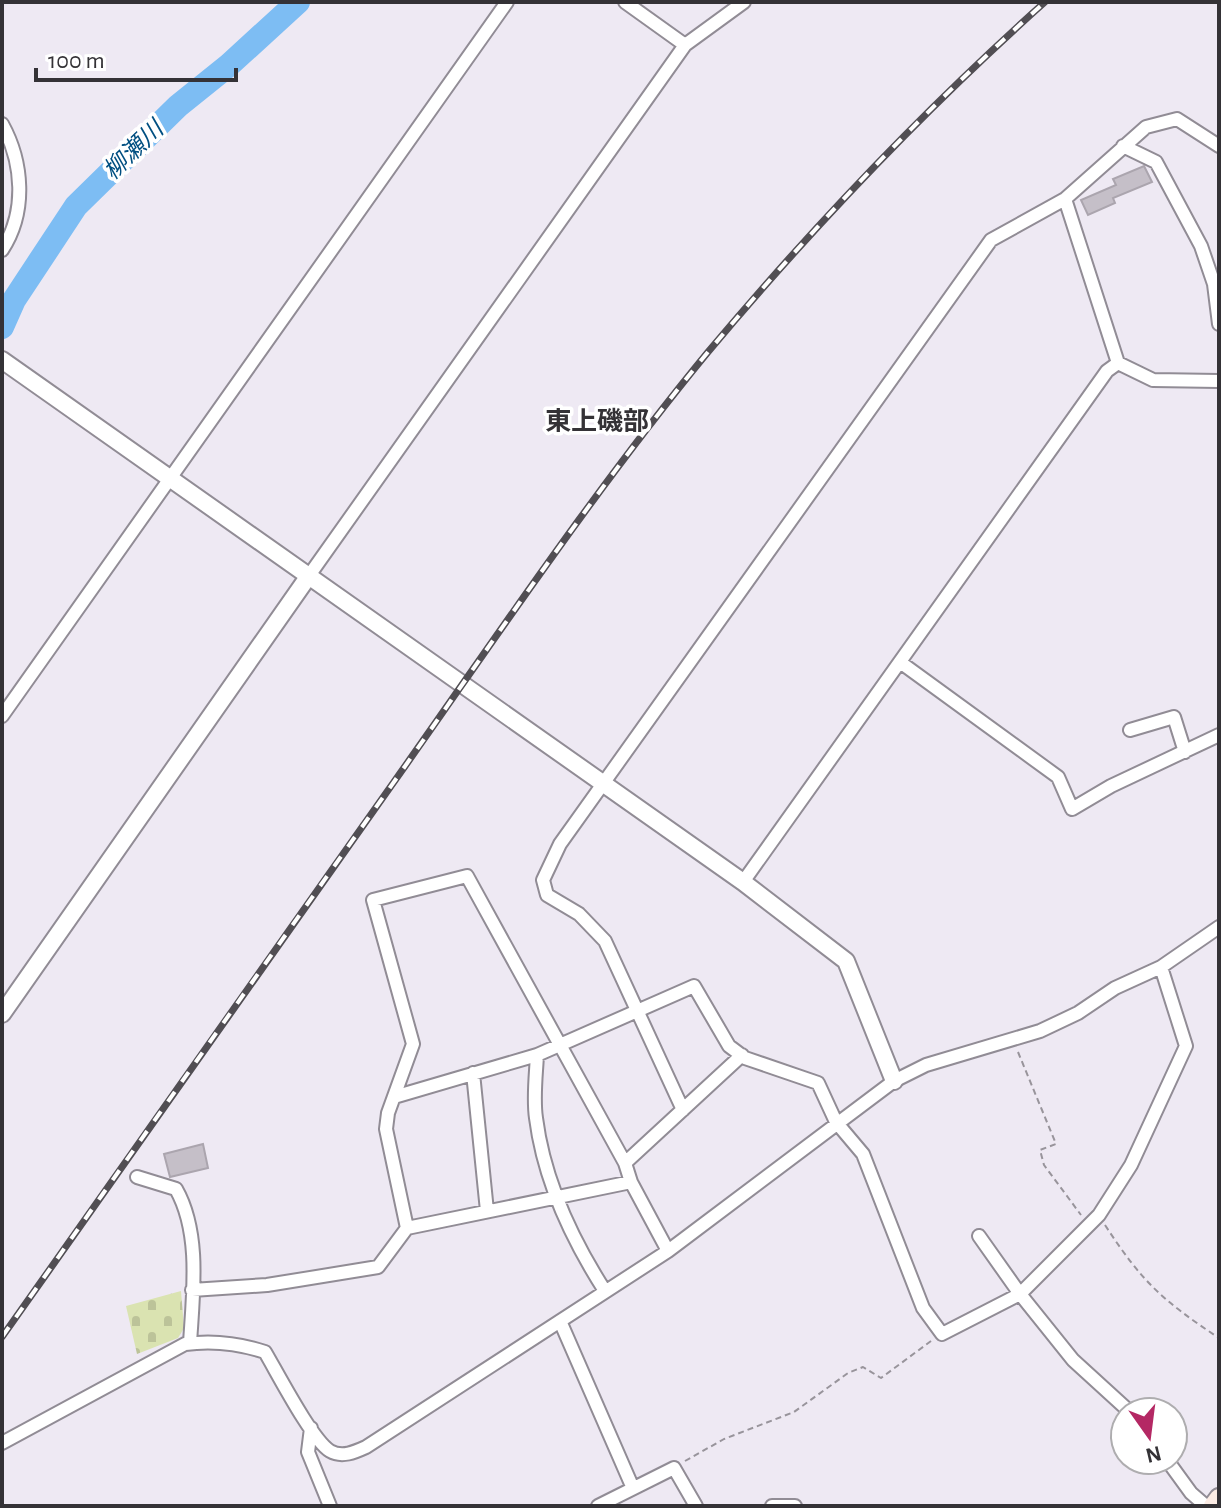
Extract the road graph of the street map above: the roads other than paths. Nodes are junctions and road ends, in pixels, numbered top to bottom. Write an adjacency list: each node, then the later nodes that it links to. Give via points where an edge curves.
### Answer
1 (507, 2): 14 (street)
2 (625, 2): 4 (street)
3 (744, 2): 4 (street)
4 (685, 45): 15 (street)
5 (2, 124): 9 (street, via 19,173 17,218)
6 (1123, 146): 7 (street, via 1146,127 1177,119); 8 (street); 10 (street, via 1156,162 1201,246 1214,284)
7 (1219, 146)
8 (1065, 199): 12 (street); 21 (street, via 991,240)
9 (2, 250)
10 (1219, 324)
11 (2, 360): 14 (street)
12 (1118, 363): 13 (street, via 1153,380); 16 (street, via 1107,371)
13 (1219, 381)
14 (170, 478): 15 (street); 17 (street)
15 (308, 577): 21 (street); 26 (street)
16 (900, 662): 20 (street, via 1058,777 1072,809); 22 (street)
17 (2, 716)
18 (1130, 730): 20 (street, via 1174,717)
19 (1219, 735): 20 (street)
20 (1185, 752)
21 (603, 784): 22 (street); 25 (street, via 560,844 543,880 547,895 579,914 605,941)
22 (743, 882): 31 (street, via 846,961)
23 (1219, 927): 24 (street)
24 (1161, 967): 31 (street, via 1078,1013); 45 (street, via 1186,1046 1131,1165 1099,1215)
25 (636, 1012): 27 (street); 29 (street, via 694,986 729,1046); 33 (street)
26 (2, 1014)
27 (561, 1046): 28 (street); 32 (street, via 467,876 373,900 413,1044); 35 (street)
28 (537, 1055): 30 (street); 38 (street, via 536,1117)
29 (742, 1055): 33 (street); 34 (street, via 818,1083)
30 (473, 1073): 32 (street); 39 (street)
31 (894, 1081): 34 (street)
32 (394, 1097): 40 (street, via 386,1129)
33 (683, 1110): 35 (street)
34 (836, 1122): 42 (street); 45 (street, via 863,1154 923,1308 942,1334)
35 (625, 1163): 37 (street)
36 (137, 1177): 43 (street, via 176,1189 186,1206)
37 (631, 1182): 38 (street); 42 (street)
38 (556, 1197): 39 (street); 44 (street, via 574,1242)
39 (487, 1211): 40 (street)
40 (407, 1228): 43 (street, via 378,1267 267,1285)
41 (979, 1236): 45 (street)
42 (668, 1251): 44 (street)
43 (192, 1290): 47 (street)
44 (605, 1291): 46 (street)
45 (1020, 1294): 48 (street, via 1073,1360)
46 (560, 1321): 49 (street, via 366,1447 333,1453); 52 (street)
47 (190, 1343): 49 (street, via 241,1344 265,1352); 50 (street)
48 (1112, 1396)
49 (311, 1428): 54 (street, via 308,1452)
50 (2, 1443)
51 (1179, 1476): 60 (street)
52 (632, 1486): 56 (street); 57 (street, via 674,1468)
53 (1219, 1498): 61 (main road)
54 (328, 1503): 55 (street)
55 (313, 1506)
56 (598, 1506)
57 (696, 1506)
58 (772, 1506): 59 (street)
59 (795, 1506)
60 (1206, 1506)
61 (1213, 1506)

